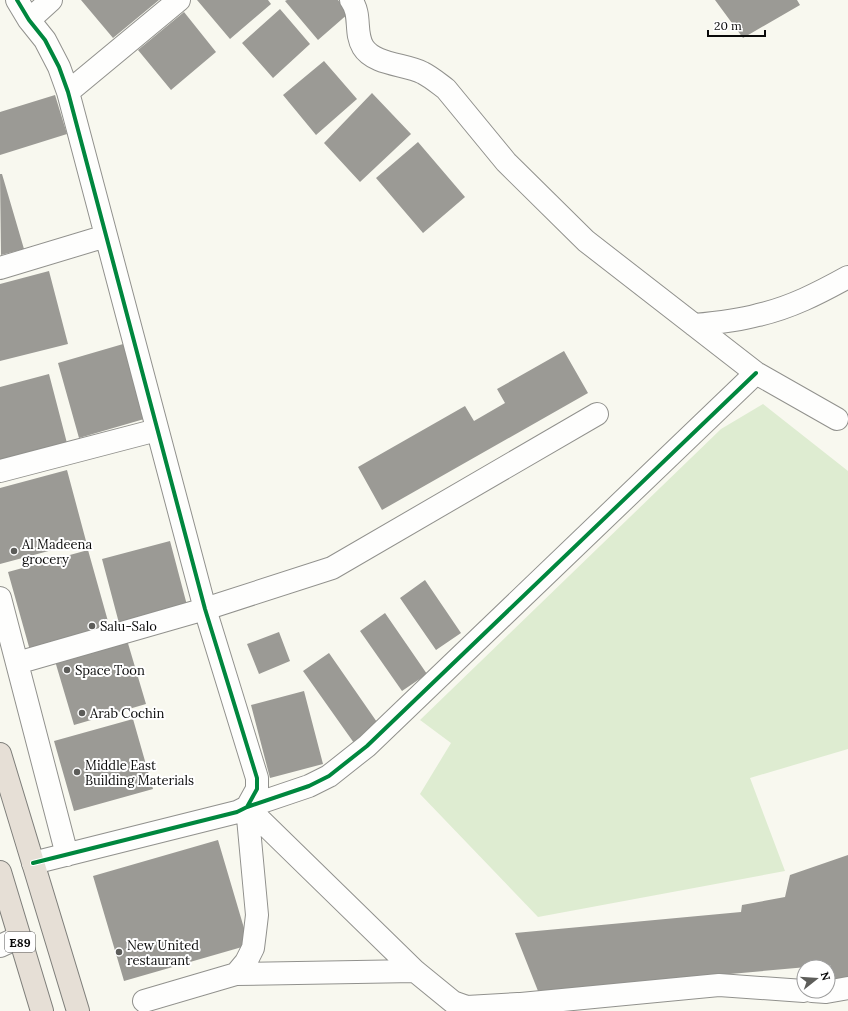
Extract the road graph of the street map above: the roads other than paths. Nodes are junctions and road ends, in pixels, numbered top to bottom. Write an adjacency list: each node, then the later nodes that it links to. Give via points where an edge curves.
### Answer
1 (17, 0): 5 (street)
2 (50, 0): 5 (street)
3 (179, 0): 6 (street)
4 (351, 0): 10 (street, via 358,15 358,37 364,48 374,57 422,72 435,79 506,162 586,241)
5 (29, 20): 6 (street, via 59,67)
6 (68, 92): 7 (street)
7 (106, 236): 8 (street); 14 (street)
8 (0, 268)
9 (848, 277): 10 (street, via 790,306 727,322)
10 (694, 325): 11 (street)
11 (756, 373): 13 (street); 20 (street, via 367,746 334,772 309,786)
12 (597, 414): 17 (street, via 332,568)
13 (837, 419)
14 (157, 430): 15 (street); 17 (street)
15 (0, 471)
16 (0, 598): 18 (street)
17 (205, 609): 18 (street); 20 (street, via 257,778 257,790)
18 (17, 663): 21 (street)
19 (0, 754): 22 (highway)
20 (247, 807): 21 (street, via 237,812); 25 (street); 26 (street, via 257,915 253,948)
21 (67, 855): 22 (street)
22 (33, 863): 33 (highway)
23 (0, 872): 24 (highway, E89)
24 (9, 940): 32 (highway, E89)
25 (415, 971): 26 (street); 31 (street, via 453,1002 466,1007)
26 (236, 974): 30 (street)
27 (848, 988): 29 (street)
28 (796, 990): 31 (street, via 719,985)
29 (836, 990)
30 (144, 1001)
31 (528, 1008)
32 (42, 1011)
33 (78, 1011)

